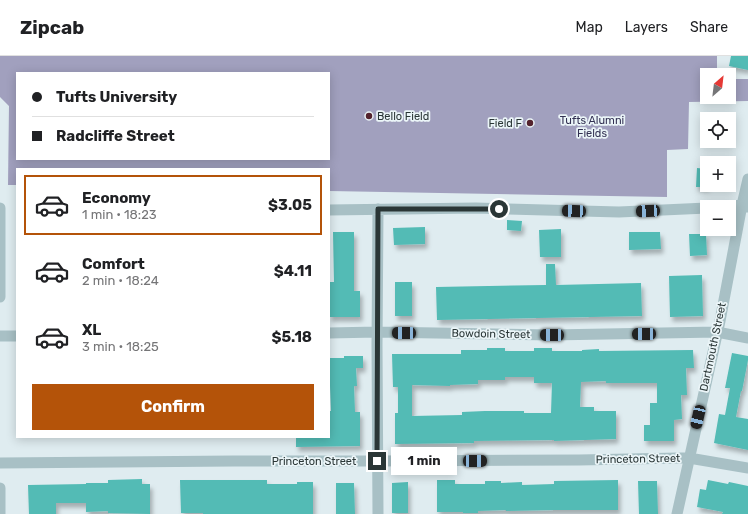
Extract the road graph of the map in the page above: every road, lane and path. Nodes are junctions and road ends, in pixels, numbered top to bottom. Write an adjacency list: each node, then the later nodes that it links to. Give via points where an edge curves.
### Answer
1 (748, 179): 2 (street, Dartmouth Street)
2 (745, 206): 9 (street, Dartmouth Street)
3 (0, 208): 7 (street)
4 (700, 208): 5 (street, via 619,212 476,208)
5 (378, 209): 6 (street); 8 (street)
6 (330, 210)
7 (0, 297)
8 (377, 332): 9 (street, Bowdoin Street, via 552,335); 10 (street, Bowdoin Street); 15 (street)
9 (717, 332): 13 (street, Bowdoin Street); 14 (street, Dartmouth Street)
10 (330, 333)
11 (0, 336): 12 (street)
12 (16, 336)
13 (748, 338)
14 (689, 458): 15 (street, Princeton Street); 17 (street, Princeton Street); 21 (street, Dartmouth Street)
15 (377, 461): 16 (street, Princeton Street); 20 (street)
16 (0, 462)
17 (748, 468)
18 (0, 488): 19 (street)
19 (0, 514)
20 (378, 514)
21 (677, 514)

